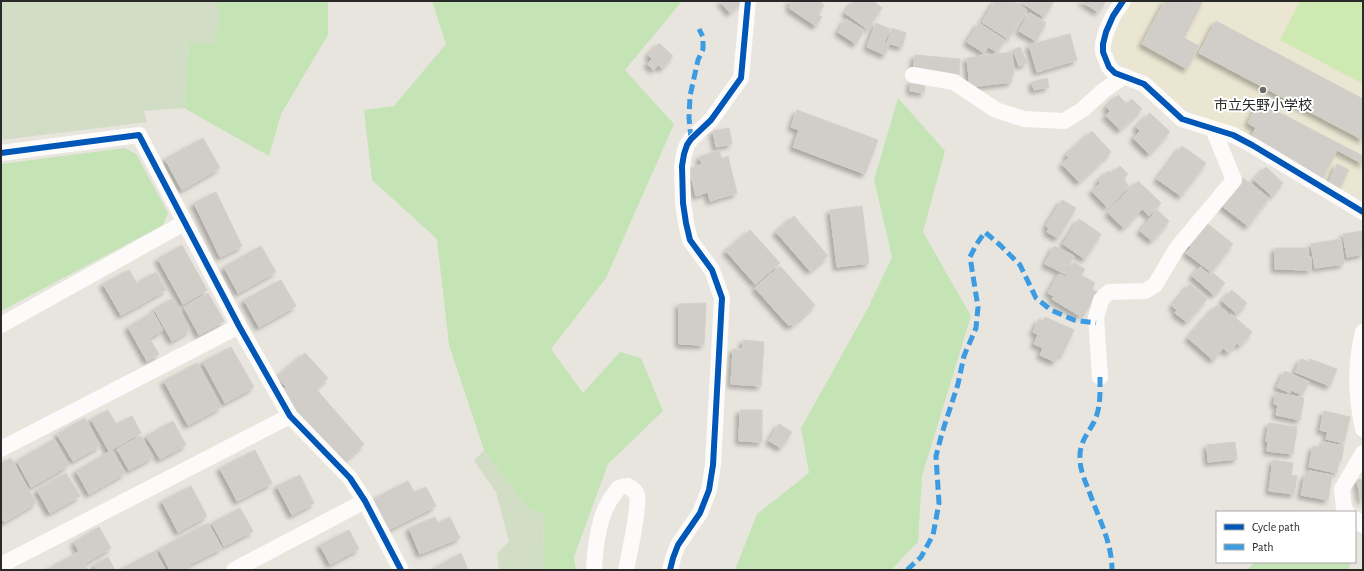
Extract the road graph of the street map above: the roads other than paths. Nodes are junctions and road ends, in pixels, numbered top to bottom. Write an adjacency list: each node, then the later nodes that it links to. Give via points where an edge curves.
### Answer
1 (748, 1): 24 (street, via 741,78 711,120 691,138 682,166 683,203 690,240 712,270 722,298 713,465 709,490 700,513 678,545)
2 (1123, 1): 4 (street, via 1106,32 1102,52 1109,67 1115,73)
3 (913, 75): 4 (street, via 954,82 996,110 1024,119 1064,121)
4 (1124, 76): 5 (street, via 1144,84 1182,119)
5 (1213, 129): 7 (street, via 1233,135 1252,145); 12 (street, via 1234,180 1177,248 1155,286 1145,291 1109,292 1101,300 1096,318)
6 (1, 153): 8 (street, via 139,135)
7 (1363, 212)
8 (184, 223): 9 (street); 10 (street)
9 (1, 325)
10 (239, 326): 13 (street); 15 (street)
11 (1363, 332): 14 (street, via 1357,358 1357,381)
12 (1100, 377)
13 (290, 416): 17 (street, via 350,478); 19 (street)
14 (1363, 429)
15 (1, 449)
16 (1363, 453): 18 (street, via 1342,489)
17 (365, 501): 20 (street); 21 (street)
18 (1346, 511)
19 (1, 565)
20 (234, 570)
21 (401, 570)
22 (594, 570): 23 (street, via 598,532 610,498 619,488 628,486 637,495 637,508)
23 (626, 570)
24 (670, 570)

